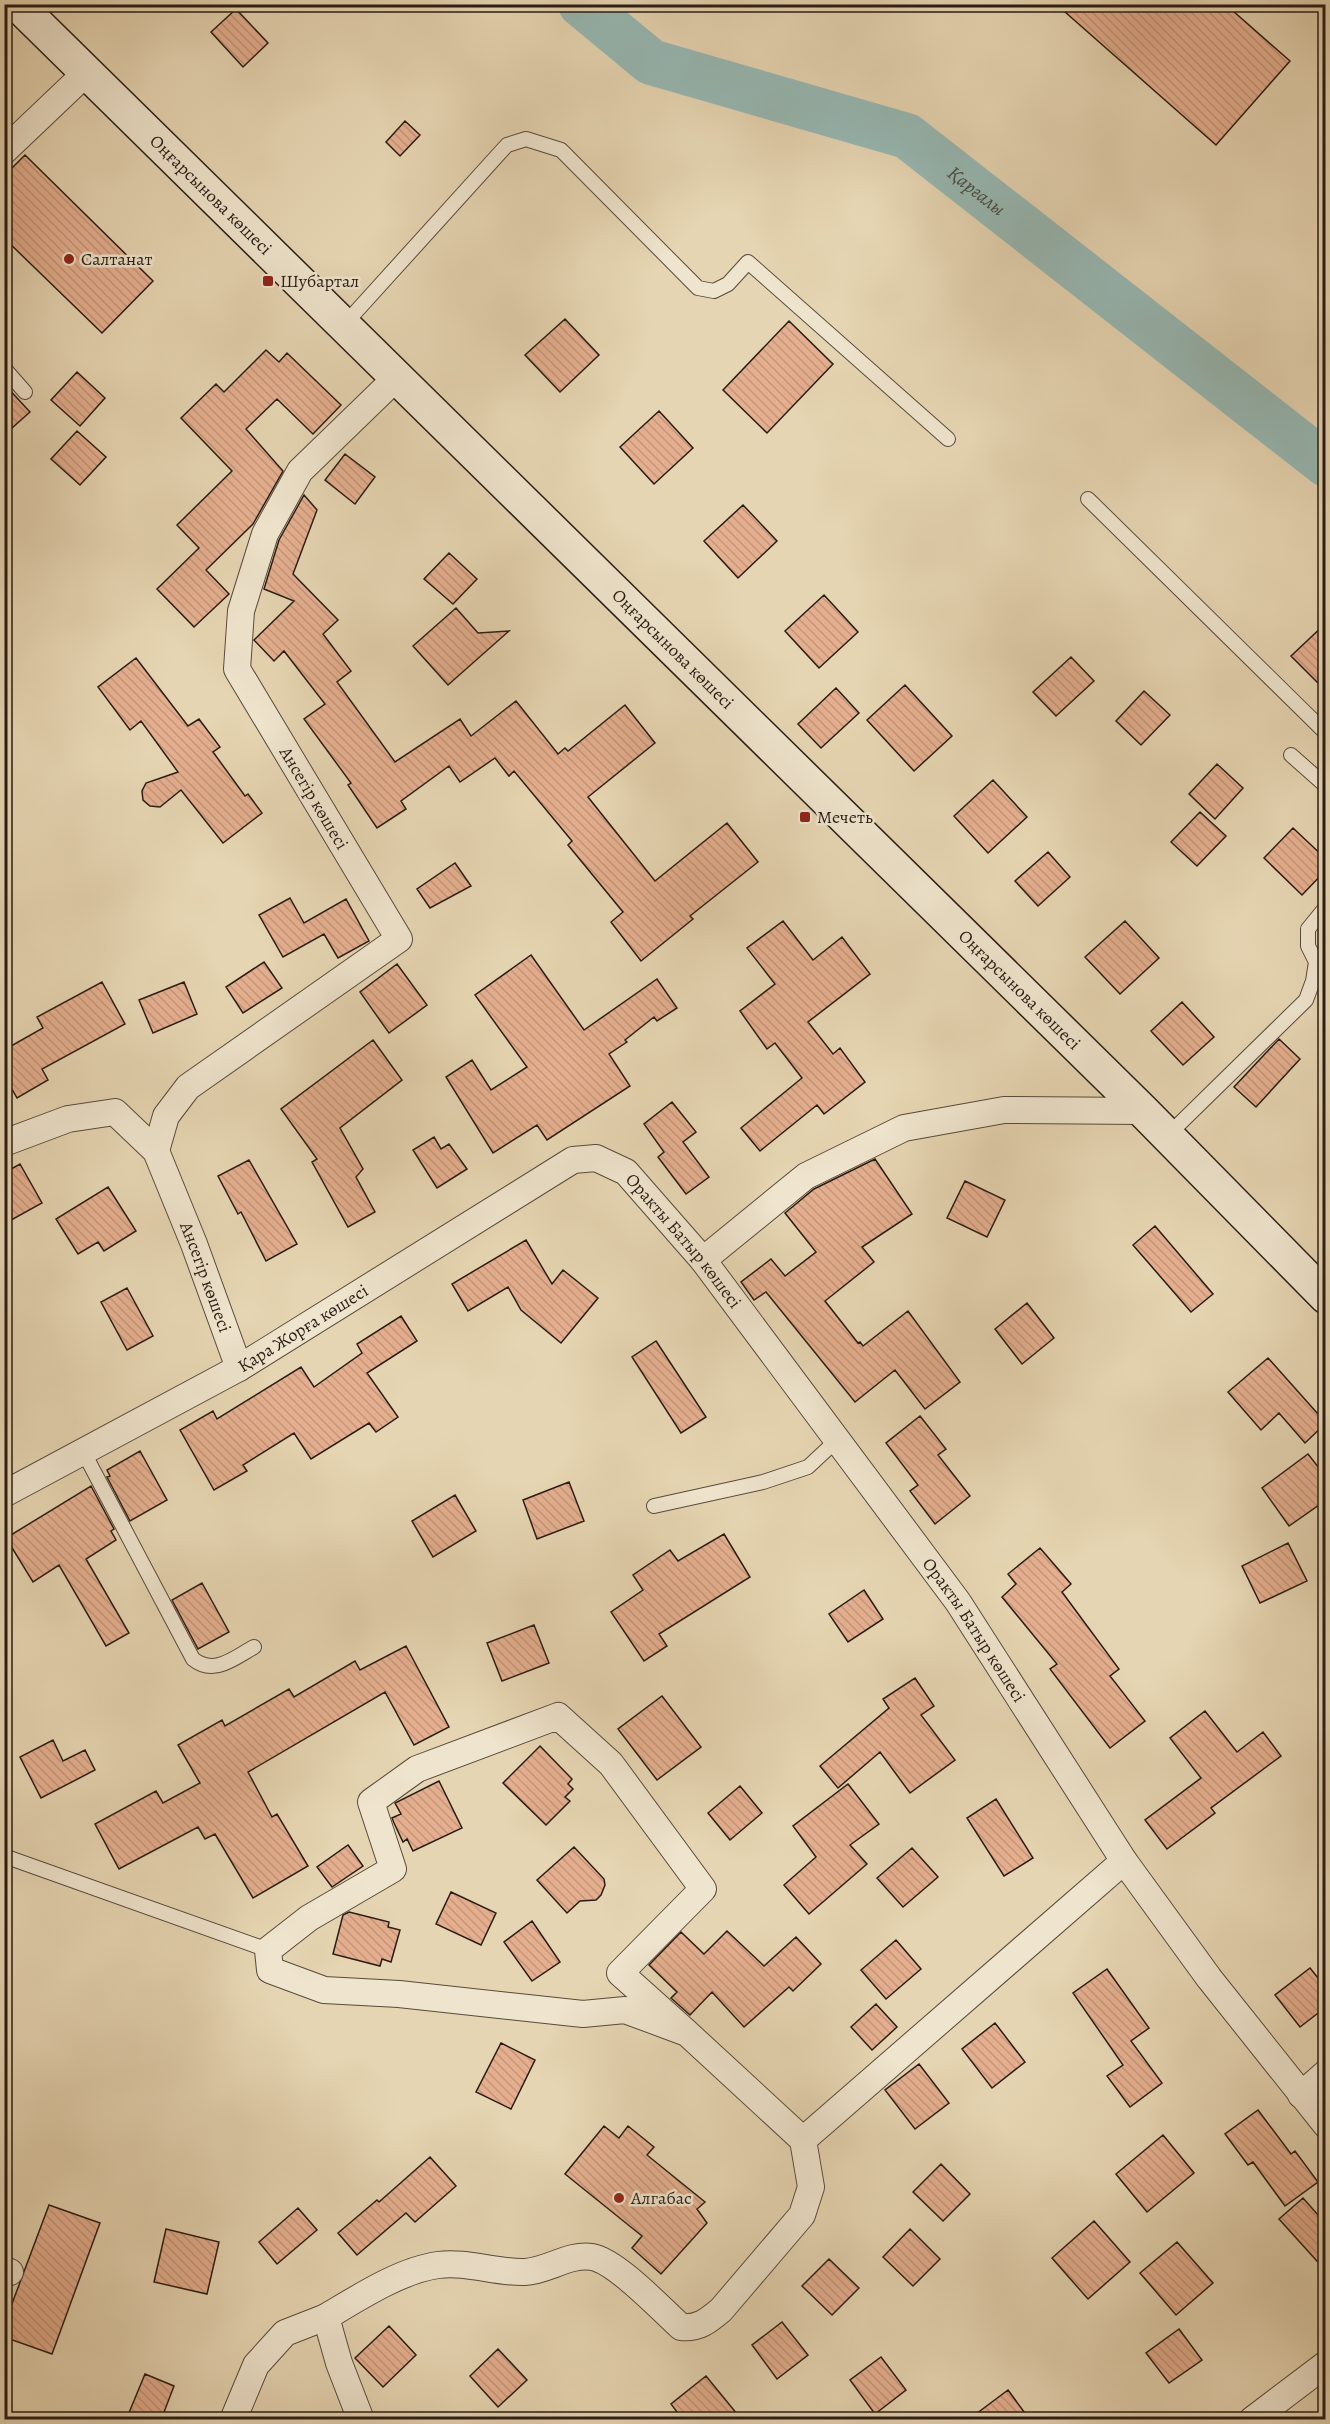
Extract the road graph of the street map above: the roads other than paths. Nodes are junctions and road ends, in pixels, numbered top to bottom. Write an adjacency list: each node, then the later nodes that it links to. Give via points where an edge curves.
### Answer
1 (17, 4): 2 (main road, Оңғарсынова көшесі)
2 (86, 73): 3 (street); 4 (main road, Оңғарсынова көшесі)
3 (4, 151)
4 (343, 326): 6 (main road, Оңғарсынова көшесі); 8 (lane, via 507,146 526,139 561,150 698,288 714,291 728,284 748,262)
5 (4, 368): 7 (lane)
6 (396, 378): 14 (main road, Оңғарсынова көшесі); 17 (street, Ансегір көшесі, via 300,471 265,534 241,611 237,669 399,939 188,1087 166,1116)
7 (25, 392)
8 (948, 439)
9 (1088, 499): 10 (lane)
10 (1326, 733)
11 (1291, 755): 12 (lane)
12 (1326, 786)
13 (1326, 907): 15 (lane, via 1308,928 1308,946 1316,962 1306,1000)
14 (1143, 1111): 15 (main road, Оңғарсынова көшесі); 19 (street, via 1004,1110 904,1128 806,1176)
15 (1167, 1136): 20 (main road, Оңғарсынова көшесі)
16 (4, 1143): 17 (street, Ансегір көшесі, via 68,1119 115,1112)
17 (156, 1151): 21 (street, Ансегір көшесі)
18 (596, 1158): 19 (street, Оракты Батыр көшесі, via 626,1172); 21 (street, Қара Жорға көшесі, via 573,1161)
19 (703, 1260): 22 (street, Оракты Батыр көшесі)
20 (1326, 1297)
21 (239, 1368): 23 (street, Қара Жорға көшесі)
22 (837, 1440): 25 (lane, via 808,1467 763,1482); 28 (street, Оракты Батыр көшесі, via 958,1602)
23 (82, 1451): 24 (street, Қара Жорға көшесі); 26 (lane, via 193,1659 201,1666 213,1668)
24 (4, 1494)
25 (654, 1506)
26 (254, 1647)
27 (4, 1856): 29 (lane)
28 (1125, 1861): 32 (street, Оракты Батыр көшесі, via 1209,1978); 34 (street)
29 (268, 1950): 30 (street, via 270,1970 324,1989 583,2014 625,2010); 30 (street, via 309,1918 393,1869 371,1802 417,1769 558,1716 611,1764 703,1888 620,1973)
30 (687, 2033): 34 (street)
31 (1326, 2073): 32 (street)
32 (1301, 2095): 33 (street, Оракты Батыр көшесі)
33 (1326, 2125)
34 (803, 2140): 35 (street, via 811,2187 802,2215 720,2310 707,2322 691,2328 681,2327 614,2267 592,2257 525,2272 438,2265 404,2276)
35 (326, 2317): 37 (street, via 285,2333 256,2365); 38 (street)
36 (1326, 2364): 39 (street)
37 (233, 2420)
38 (361, 2420)
39 (1252, 2420)

